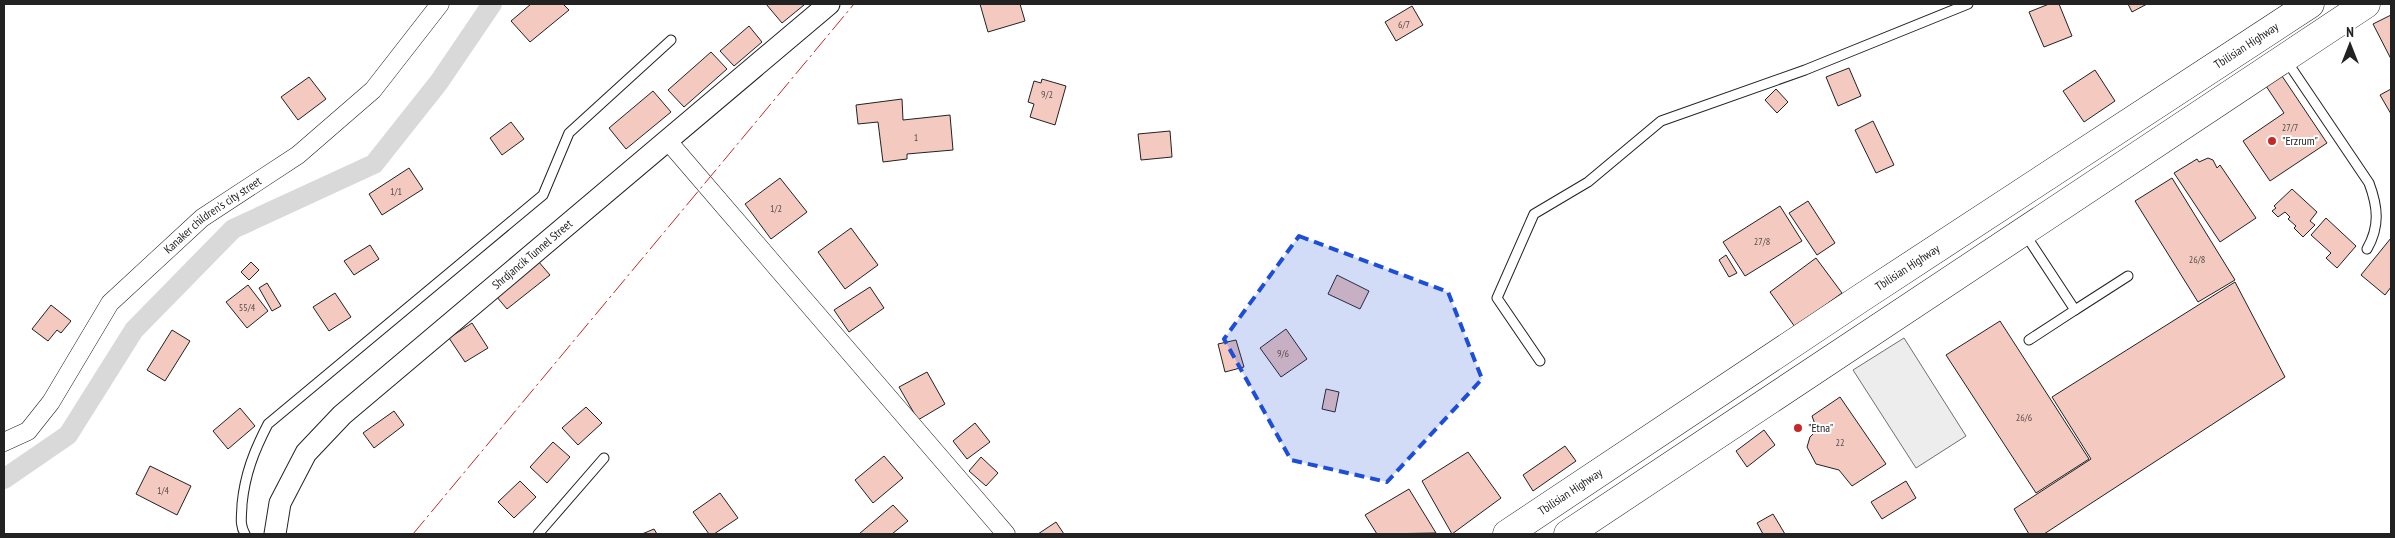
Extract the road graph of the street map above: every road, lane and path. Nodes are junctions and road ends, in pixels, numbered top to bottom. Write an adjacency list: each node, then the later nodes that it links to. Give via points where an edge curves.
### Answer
1 (440, 4): 15 (street, Kanaker children's city street, via 373,90 298,155 202,218 110,303 51,402 28,431)
2 (829, 4): 8 (street, Shrdjancik Tunnel Street)
3 (1968, 4): 14 (lane, via 1805,70 1661,121 1588,182 1534,214 1497,298)
4 (2310, 4): 21 (main road, Tbilisian Highway)
5 (2366, 4): 7 (main road)
6 (671, 40): 17 (lane, via 569,133 543,195 268,424 244,480 241,527)
7 (2284, 58): 9 (main road); 10 (lane, via 2369,183 2376,206 2377,227)
8 (667, 140): 18 (street, Shrdjancik Tunnel Street, via 342,415 306,453 280,503); 20 (street)
9 (2023, 231): 12 (lane); 22 (main road)
10 (2366, 249)
11 (2128, 276): 12 (lane)
12 (2075, 310): 13 (lane)
13 (2028, 340)
14 (1540, 361)
15 (4, 442)
16 (604, 458): 19 (lane)
17 (245, 534)
18 (275, 534)
19 (538, 534)
20 (1006, 534)
21 (1507, 534)
22 (1568, 534)

